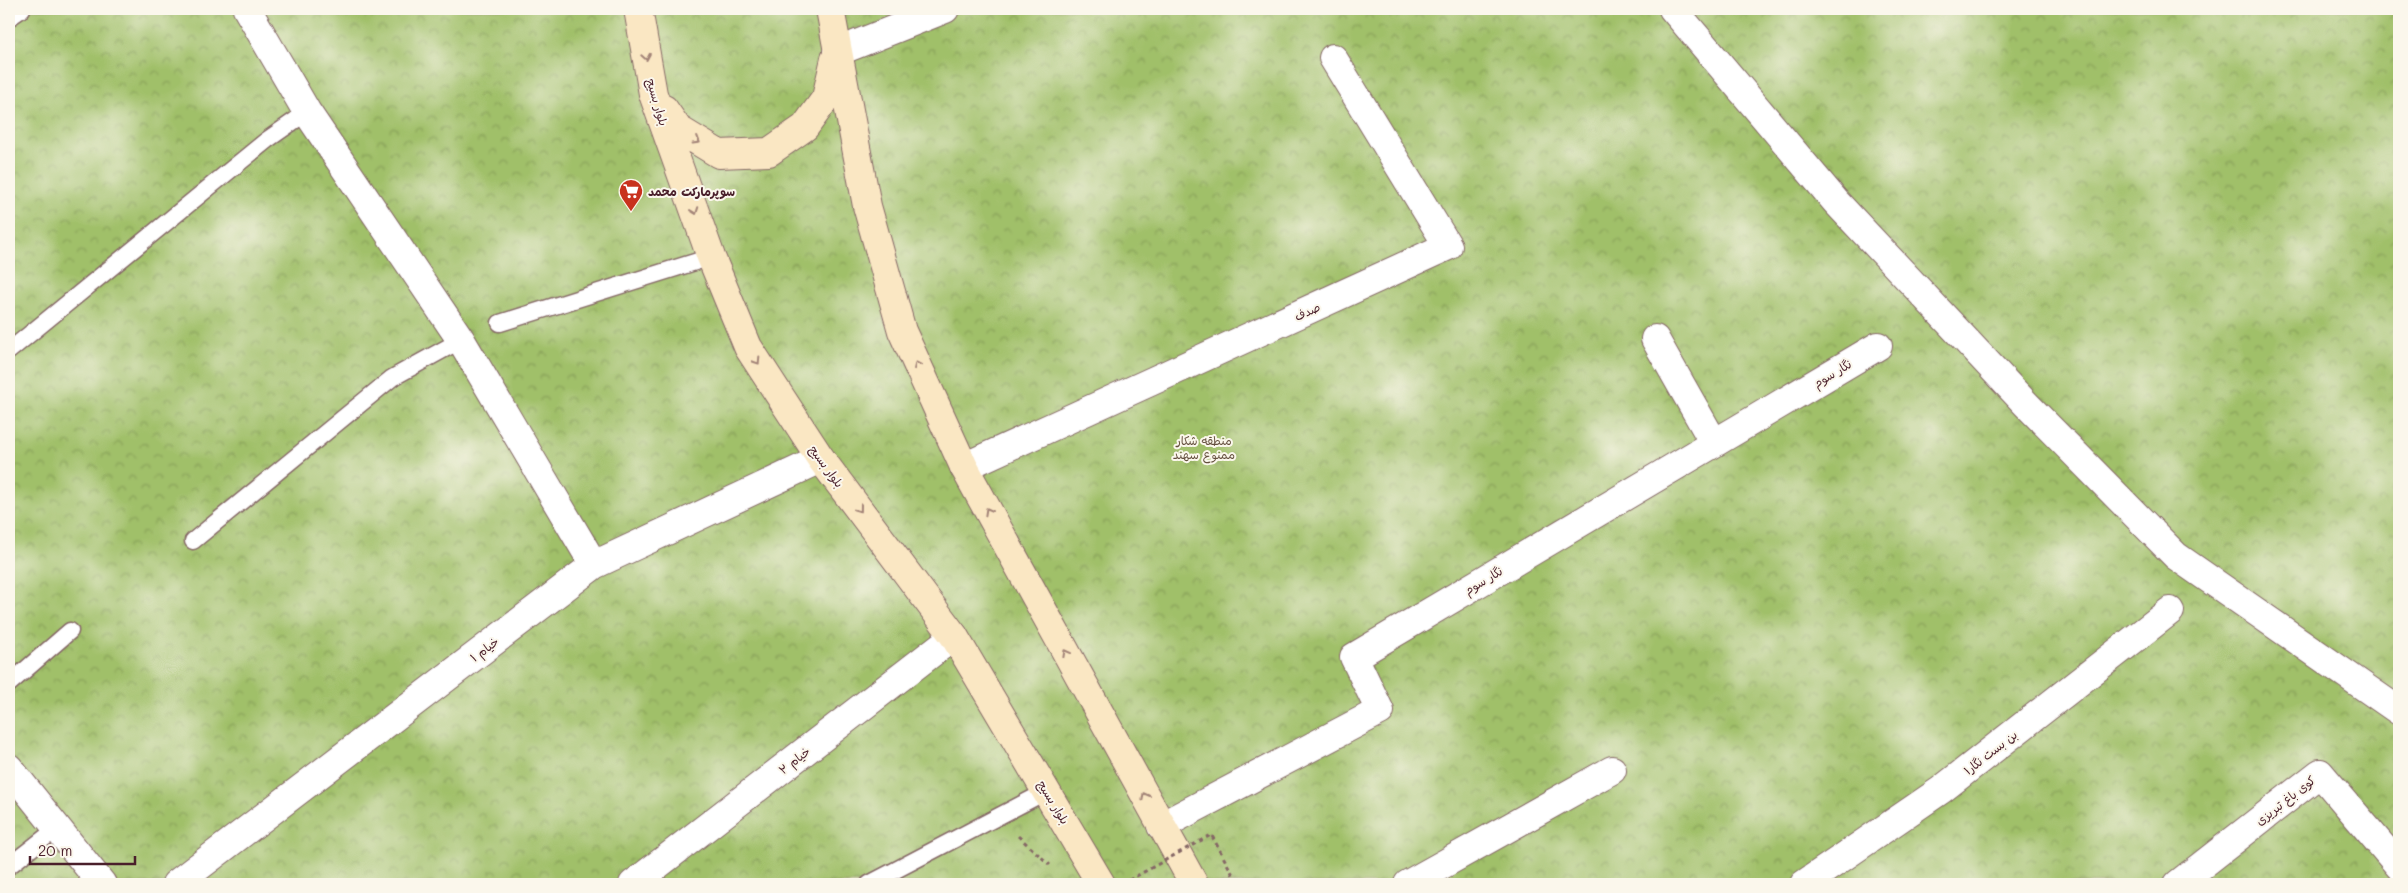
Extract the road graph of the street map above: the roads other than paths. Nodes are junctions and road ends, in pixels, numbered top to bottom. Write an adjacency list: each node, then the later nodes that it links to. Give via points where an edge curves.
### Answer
1 (22, 9): 7 (lane)
2 (247, 9): 11 (street)
3 (638, 9): 10 (main road, بلوار بسیج, one-way to 10)
4 (830, 9): 8 (main road)
5 (945, 9): 8 (street)
6 (1673, 9): 27 (street, via 1836,202 2026,404 2176,556)
7 (9, 18)
8 (837, 52): 10 (main road, one-way to 8, via 678,129 719,154 769,152 805,127 826,98); 20 (main road, one-way to 8, via 902,331 868,206)
9 (1333, 58): 20 (street, صدف, via 1448,246)
10 (653, 94): 12 (main road, بلوار بسیج, one-way to 12)
11 (307, 112): 15 (street); 17 (lane, via 267,140)
12 (711, 257): 13 (lane); 19 (main road, بلوار بسیج, one-way to 19, via 748,347)
13 (500, 324)
14 (1654, 339): 18 (street)
15 (461, 340): 21 (lane, via 392,378); 22 (street)
16 (1878, 346): 18 (street, نگار سوم)
17 (9, 351)
18 (1714, 443): 31 (street, نگار سوم, via 1354,657 1380,712)
19 (821, 459): 22 (street, خیام ۱); 25 (main road, بلوار بسیج, one-way to 25)
20 (964, 467): 31 (main road, one-way to 20)
21 (193, 541)
22 (594, 565): 36 (street, خیام ۱)
23 (2170, 612): 42 (street, بن بست نگار۱, via 1941,790)
24 (70, 631): 26 (lane)
25 (954, 636): 30 (main road, بلوار بسیج); 37 (street, خیام ۲)
26 (9, 684)
27 (2399, 711)
28 (9, 768): 32 (street)
29 (1612, 770): 41 (street)
30 (1047, 791): 38 (lane); 39 (main road, بلوار بسیج)
31 (1161, 826): 40 (main road)
32 (56, 829): 33 (lane); 35 (street)
33 (9, 866)
34 (2399, 866): 43 (street, کوی باغ تبریزی, via 2320,773)
35 (102, 884)
36 (176, 884)
37 (633, 884)
38 (869, 884)
39 (1101, 884)
40 (1194, 884)
41 (1408, 884)
42 (1804, 884)
43 (2178, 884)

